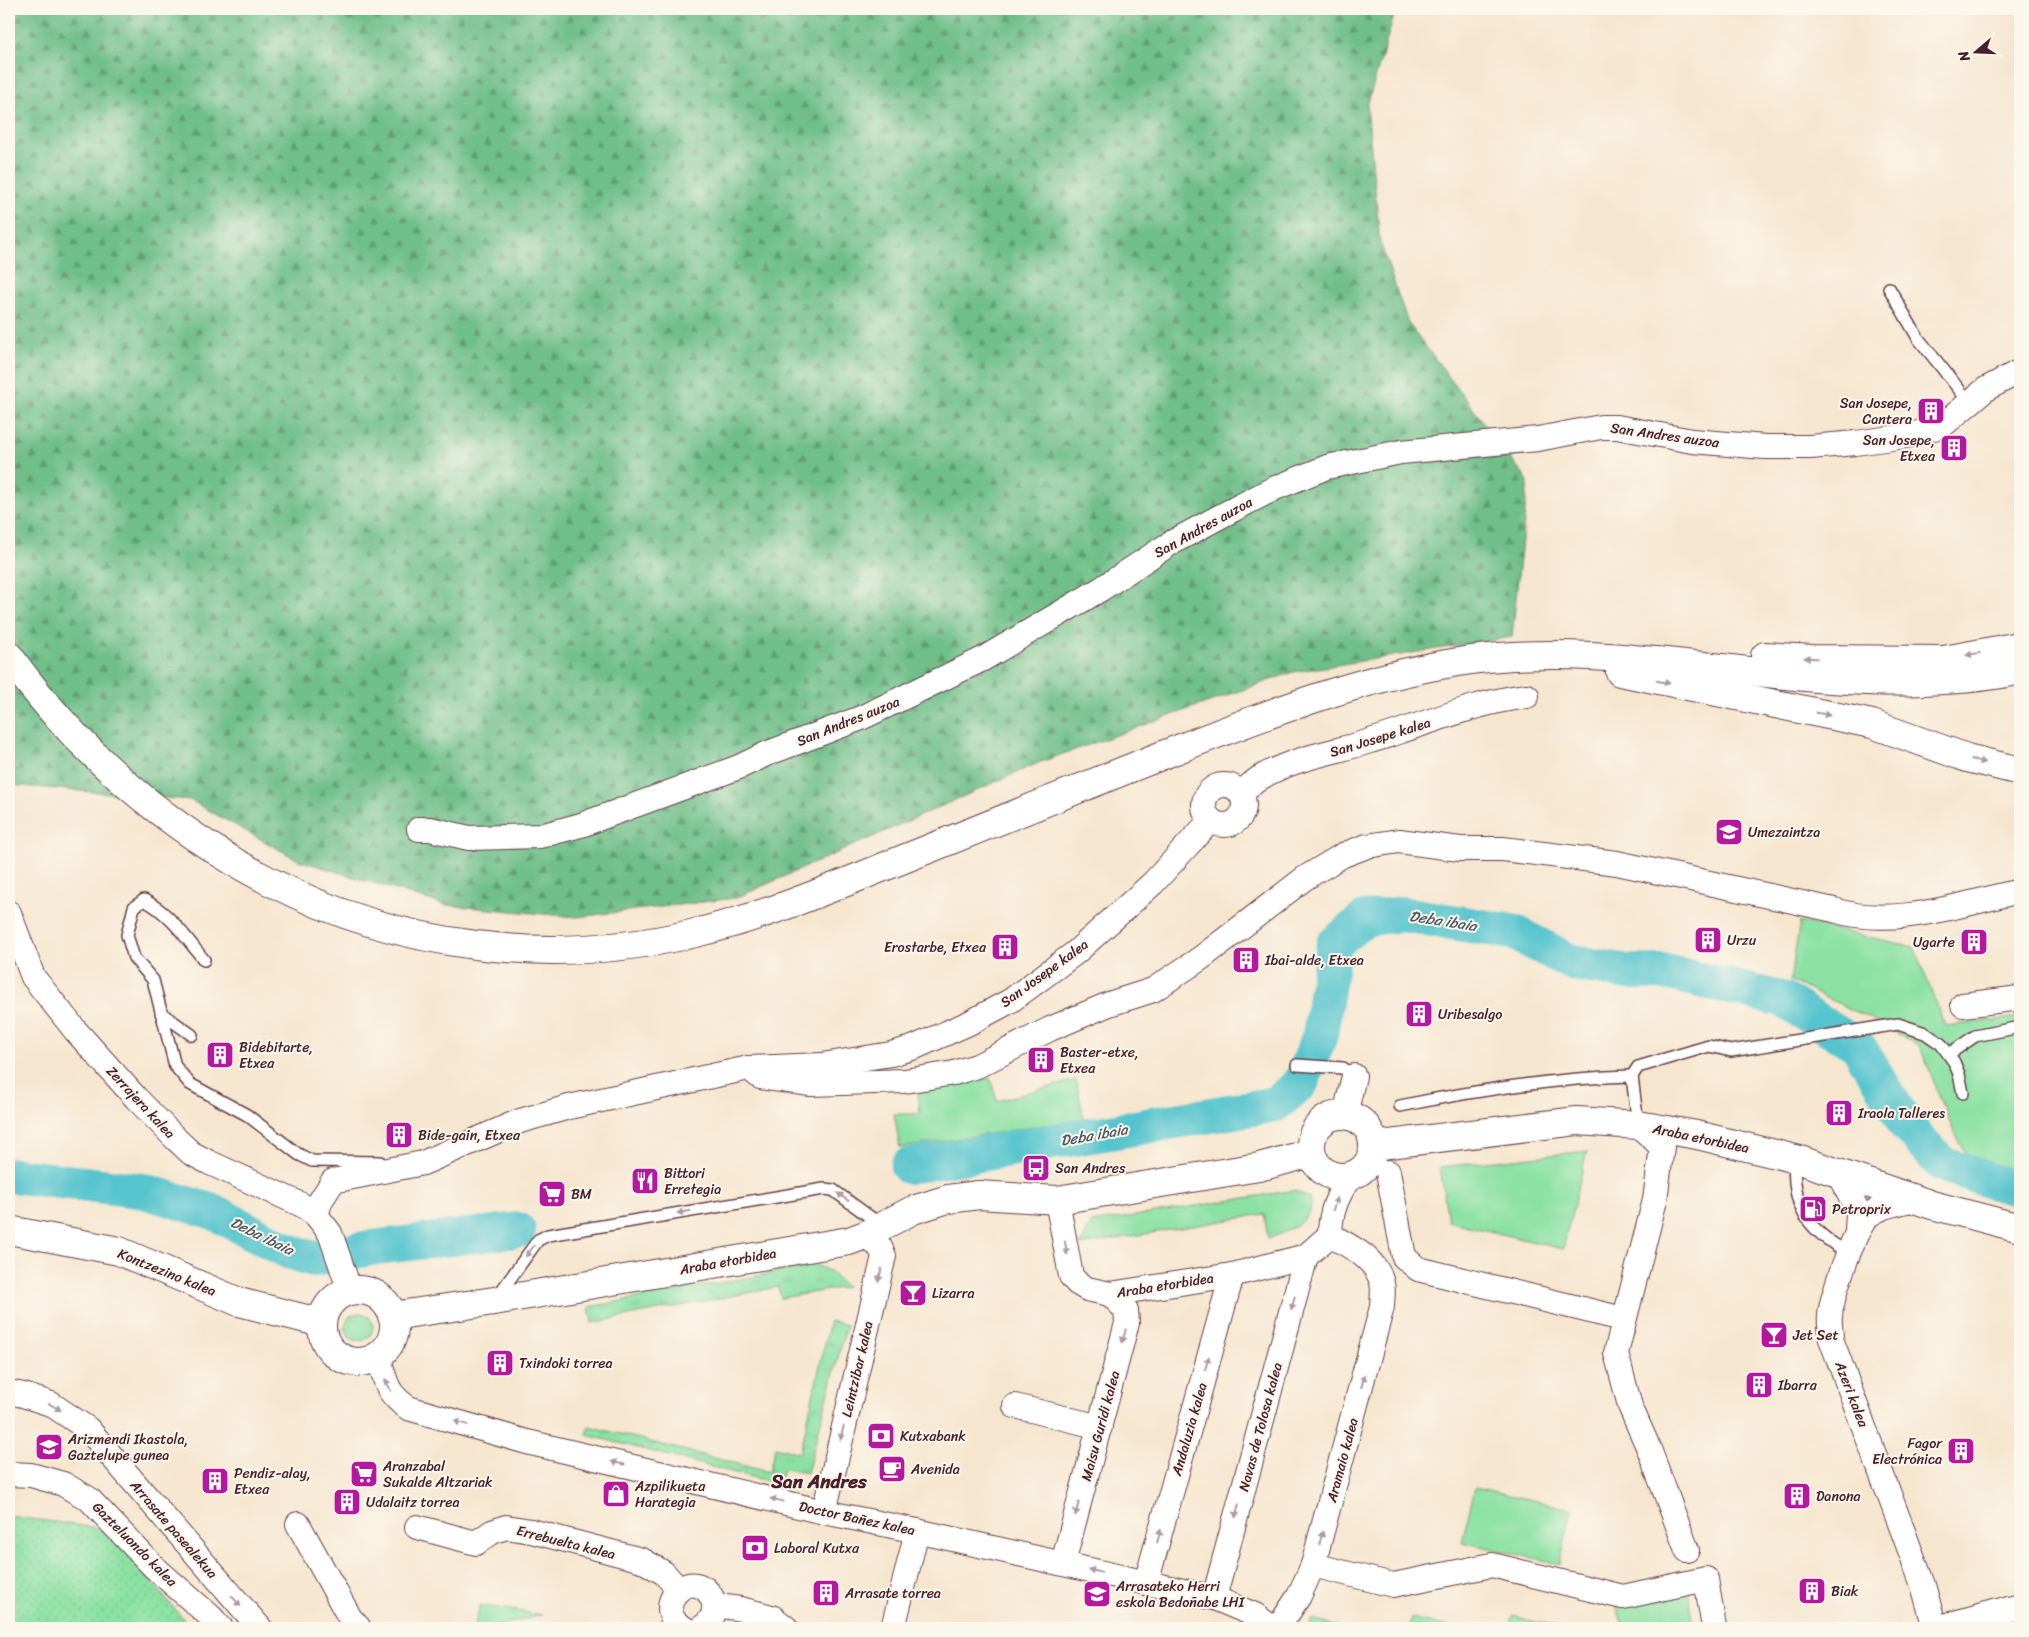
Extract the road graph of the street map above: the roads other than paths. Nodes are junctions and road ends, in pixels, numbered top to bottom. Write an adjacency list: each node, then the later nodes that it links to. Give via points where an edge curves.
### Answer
1 (1889, 288): 3 (lane, via 1918,338)
2 (2020, 371): 3 (street, San Andres auzoa, via 1986,389)
3 (1970, 403): 11 (street, San Andres auzoa, via 1948,422 1924,433 1841,445 1750,446 1601,427 1538,439 1401,452 1328,467 1273,489 1171,543 983,659 862,718 739,767 581,825 540,836 469,838)
4 (2020, 644): 7 (main road, one-way to 7, via 1944,660 1812,659 1737,654)
5 (9, 656): 6 (main road, via 75,736 134,791 208,846 248,870 335,911 382,926 449,942 517,950 631,945 736,921 847,882 1262,716 1359,684 1460,662)
6 (1512, 657): 7 (main road, via 1561,656); 10 (main road, one-way to 10, via 1609,670 1872,724 1967,758)
7 (1662, 662): 8 (main road, via 1834,681 1954,680)
8 (2020, 670)
9 (1527, 696): 22 (street, San Josepe kalea, via 1299,761 1266,774 1241,794 1237,788 1224,784 1211,790 1204,801 1211,820 1153,883 1075,953 1010,1001 969,1023 915,1047 890,1054 822,1065)
10 (2020, 771)
11 (419, 829)
12 (2020, 891): 22 (street, via 1901,918 1864,917 1617,863 1399,841 1367,846 1343,855 1305,878 1153,990 1050,1029 977,1066 905,1081 811,1084 760,1077)
13 (9, 913): 38 (street, Zerrajera kalea, via 33,977 81,1036 177,1140 191,1153 302,1205)
14 (204, 960): 17 (lane, via 158,907 144,900 134,907 127,935 134,958 153,980)
15 (2020, 998): 16 (street)
16 (1964, 1005)
17 (161, 1013): 19 (lane); 32 (lane, via 175,1066 190,1084 247,1115 298,1154 312,1161)
18 (2020, 1027): 20 (lane, via 1975,1036)
19 (192, 1035)
20 (1949, 1054): 24 (lane, via 1942,1044 1925,1032 1898,1024 1731,1051 1709,1046 1638,1067); 25 (lane, via 1959,1074)
21 (1297, 1065): 23 (lane, via 1343,1068)
22 (749, 1068): 32 (street, San Josepe kalea, via 528,1118)
23 (1354, 1076): 27 (street)
24 (1632, 1076): 26 (lane, via 1566,1080 1461,1093); 28 (lane)
25 (1963, 1093)
26 (1400, 1106)
27 (1345, 1115): 29 (main road, via 1362,1122 1372,1137); 30 (main road, via 1326,1119 1318,1126 1310,1144)
28 (1638, 1125): 29 (main road, Araba etorbidea, via 1577,1121); 31 (main road, Araba etorbidea, via 1697,1135); 50 (street, via 1662,1147 1655,1200)
29 (1373, 1146): 35 (main road, via 1367,1165)
30 (1311, 1153): 35 (main road, via 1322,1171 1341,1178); 37 (main road, Araba etorbidea, via 1259,1167)
31 (1795, 1159): 34 (main road, Araba etorbidea); 43 (lane, via 1793,1178 1800,1210 1814,1229 1832,1244)
32 (423, 1163): 38 (street, San Josepe kalea, via 333,1181 321,1200)
33 (1388, 1172): 50 (street, via 1404,1257 1418,1269)
34 (1838, 1173): 36 (main road, Araba etorbidea); 43 (street, via 1858,1211)
35 (1351, 1176): 42 (street, one-way to 35, via 1334,1205)
36 (1914, 1199): 39 (main road, Araba etorbidea); 43 (street, Azeri kalea, via 1869,1216)
37 (1057, 1200): 41 (main road, Araba etorbidea, via 979,1195 948,1199 913,1210); 47 (street, Araba etorbidea, one-way to 47, via 1071,1276 1087,1289)
38 (323, 1224): 46 (street)
39 (2020, 1228)
40 (9, 1230): 51 (main road, Kontzezino kalea, via 119,1251 239,1302)
41 (873, 1230): 48 (main road, Araba etorbidea, via 849,1240); 48 (lane, one-way to 48, via 833,1190 824,1189 548,1235 538,1240); 57 (street, Leintzibar kalea, one-way to 57, via 884,1256)
42 (1330, 1235): 44 (street, Araba etorbidea); 63 (street, Aramaio kalea, one-way to 42, via 1382,1307 1383,1284 1377,1271 1369,1260)
43 (1853, 1242): 70 (street, Azeri kalea, via 1830,1316 1831,1339 1923,1585)
44 (1306, 1256): 45 (street, Araba etorbidea); 66 (street, Navas de Tolosa kalea, one-way to 66)
45 (1232, 1275): 47 (street, Araba etorbidea); 64 (street, Andaluzia kalea, one-way to 45)
46 (349, 1285): 49 (main road, via 377,1296 387,1304); 51 (main road, via 330,1304)
47 (1110, 1294): 55 (street, Maisu Guridi kalea, one-way to 55, via 1126,1310 1128,1323)
48 (494, 1301): 49 (main road, Araba etorbidea)
49 (392, 1316): 52 (main road, via 394,1331 391,1340)
50 (1624, 1319): 61 (street, via 1616,1353 1630,1406)
51 (322, 1323): 52 (main road, via 325,1341 337,1356 361,1362)
52 (378, 1356): 57 (street, Doctor Bañez kalea, one-way to 52, via 527,1442 408,1408 386,1385)
53 (9, 1392): 72 (street, Arrasate pasealekua, one-way to 72, via 51,1404 88,1429)
54 (1015, 1406): 55 (street)
55 (1100, 1427): 62 (street, Maisu Guridi kalea, one-way to 62)
56 (9, 1474): 71 (street, Gazteluondo kalea, via 31,1475 63,1484 89,1499 154,1567)
57 (824, 1512): 60 (street, Doctor Bañez kalea)
58 (298, 1524): 73 (street, via 350,1618)
59 (417, 1527): 65 (street, Errebuelta kalea, via 476,1543 506,1527 531,1532 642,1560 664,1573)
60 (917, 1530): 62 (street, Doctor Bañez kalea); 76 (street)
61 (1687, 1550)
62 (1063, 1563): 64 (street, Doctor Bañez kalea, one-way to 62)
63 (1313, 1565): 78 (street, Aramaio kalea, via 1299,1596); 79 (street, via 1393,1585 1492,1565 1623,1597 1706,1579)
64 (1146, 1583): 66 (street, Doctor Bañez kalea)
65 (678, 1590): 67 (street, via 685,1586 700,1587 707,1591); 69 (street, via 671,1601)
66 (1214, 1598): 77 (street, Doctor Bañez kalea, via 1255,1615)
67 (714, 1604): 74 (street, via 711,1619); 75 (street, via 772,1616)
68 (2020, 1607): 70 (main road)
69 (675, 1626)
70 (1934, 1626)
71 (221, 1628)
72 (260, 1628)
73 (359, 1628)
74 (700, 1628)
75 (786, 1628)
76 (893, 1628)
77 (1272, 1628)
78 (1278, 1628)
79 (1714, 1628)

